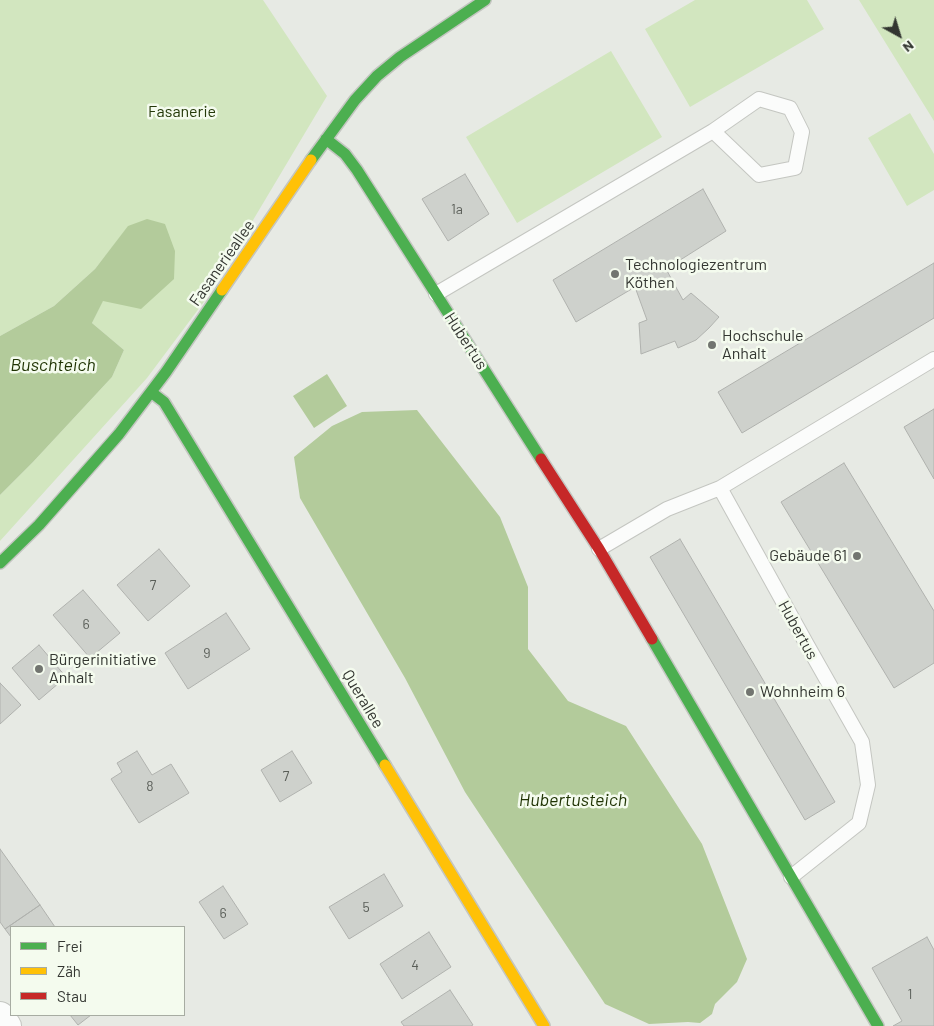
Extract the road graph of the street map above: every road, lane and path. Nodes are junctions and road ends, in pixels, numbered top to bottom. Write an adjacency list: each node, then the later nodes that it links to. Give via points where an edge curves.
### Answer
1 (476, 3): 3 (street, Fasanerieallee, via 377,76)
2 (713, 131): 2 (lane, via 759,175 795,168 802,132 790,108 759,99); 4 (lane)
3 (326, 139): 4 (street, Hubertus, via 345,154 357,170); 6 (street, Fasanerieallee)
4 (436, 294): 8 (street, Hubertus)
5 (934, 359): 7 (lane)
6 (151, 392): 9 (street, Fasanerieallee, via 64,497); 13 (street, Querallee, via 169,410)
7 (720, 488): 8 (lane, via 667,509); 10 (lane, Hubertus, via 862,742 868,785 859,823)
8 (599, 549): 10 (street, Hubertus)
9 (0, 563)
10 (792, 877): 14 (street, Hubertus)
11 (0, 1016): 12 (street)
12 (7, 1026)
13 (544, 1026)
14 (878, 1026)

